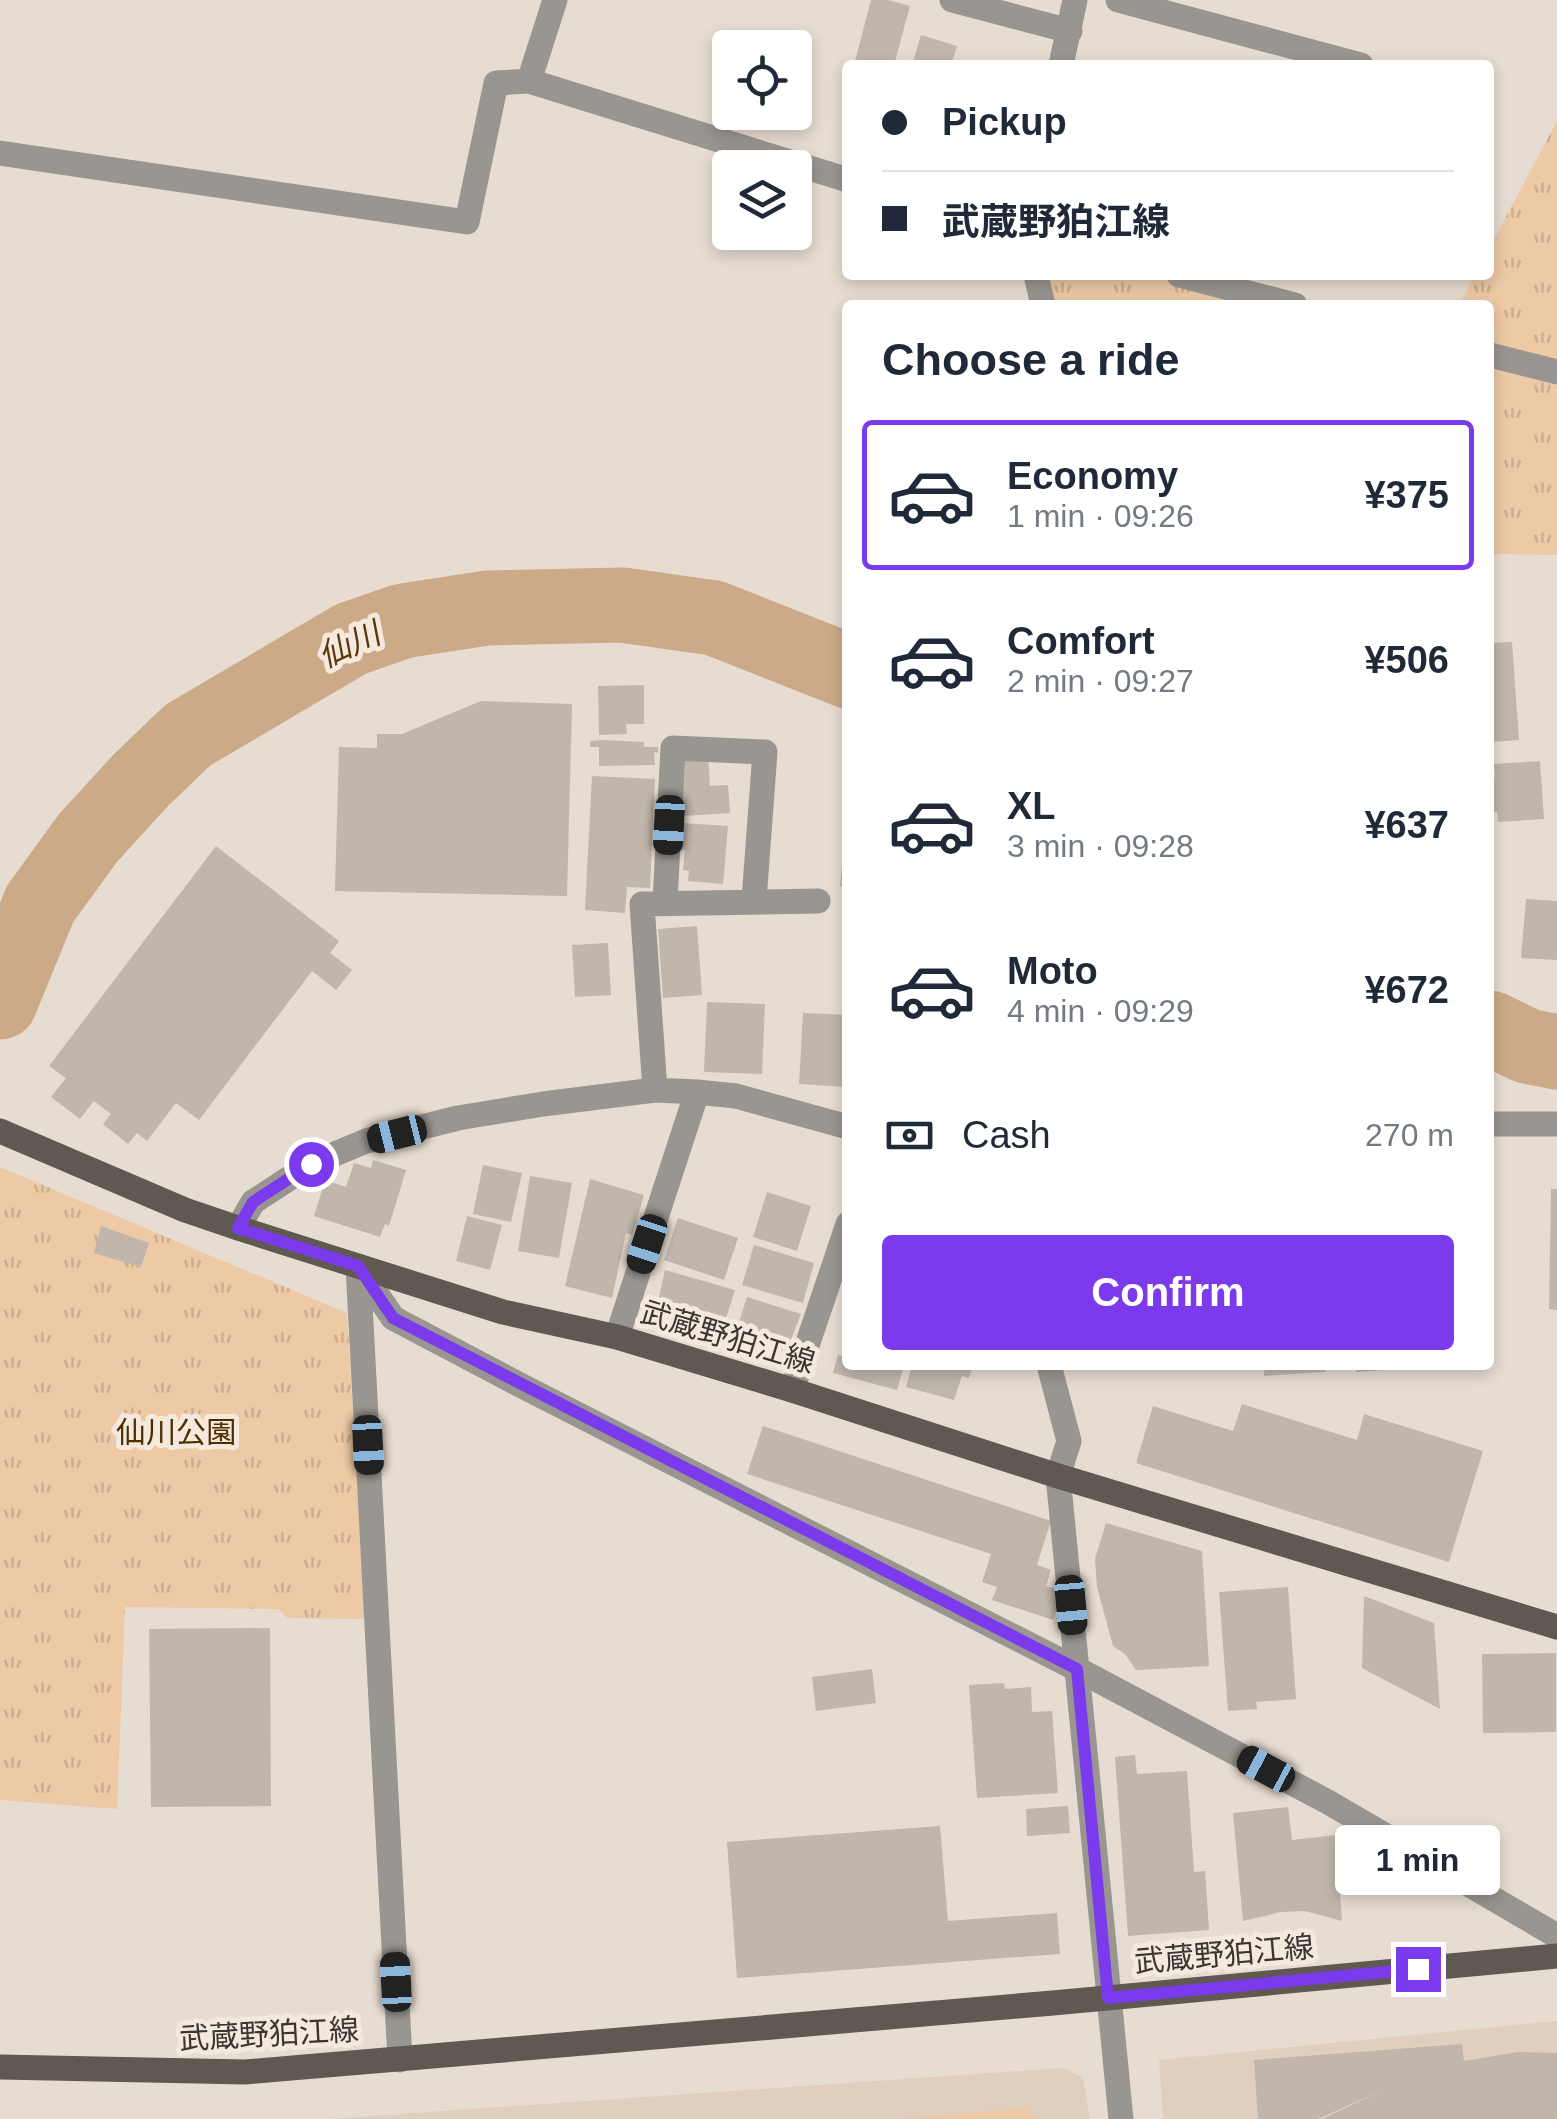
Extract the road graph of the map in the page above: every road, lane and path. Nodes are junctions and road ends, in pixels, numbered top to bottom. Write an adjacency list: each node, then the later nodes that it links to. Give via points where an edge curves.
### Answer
1 (555, 0): 8 (street)
2 (952, 0): 5 (street)
3 (1075, 0): 5 (street)
4 (1118, 0): 7 (street)
5 (1070, 31): 6 (street)
6 (1062, 60)
7 (1342, 60)
8 (529, 81): 9 (street, via 496,84 467,222); 10 (street)
9 (0, 153)
10 (842, 178)
11 (1198, 280): 12 (street)
12 (1276, 300)
13 (1494, 356): 14 (street)
14 (1557, 372)
15 (754, 900): 16 (street); 17 (street); 17 (street, via 765,752 673,748)
16 (818, 901)
17 (665, 902): 18 (street, via 642,904)
18 (655, 1090): 19 (street); 24 (street, via 458,1118 366,1141 311,1164 253,1202)
19 (697, 1092): 22 (street); 27 (street)
20 (1494, 1124): 21 (street)
21 (1557, 1124)
22 (842, 1125)
23 (6, 1134): 24 (main road, 武蔵野狛江線)
24 (238, 1228): 26 (main road, 武蔵野狛江線)
25 (842, 1245): 29 (street)
26 (358, 1266): 27 (main road, 武蔵野狛江線, via 535,1321); 32 (street, via 393,1318); 36 (street)
27 (616, 1337): 29 (main road, 武蔵野狛江線)
28 (1050, 1370): 30 (street, via 1069,1442)
29 (792, 1390): 30 (main road, 武蔵野狛江線)
30 (1058, 1476): 31 (main road, 武蔵野狛江線); 32 (street)
31 (1557, 1627)
32 (1077, 1669): 33 (street, via 1328,1802); 35 (street)
33 (1557, 1936)
34 (1557, 1956): 35 (main road, 武蔵野狛江線)
35 (1108, 1998): 36 (main road, 武蔵野狛江線); 38 (street)
36 (400, 2060): 37 (main road, 武蔵野狛江線, via 188,2073)
37 (0, 2066)
38 (1121, 2119)

